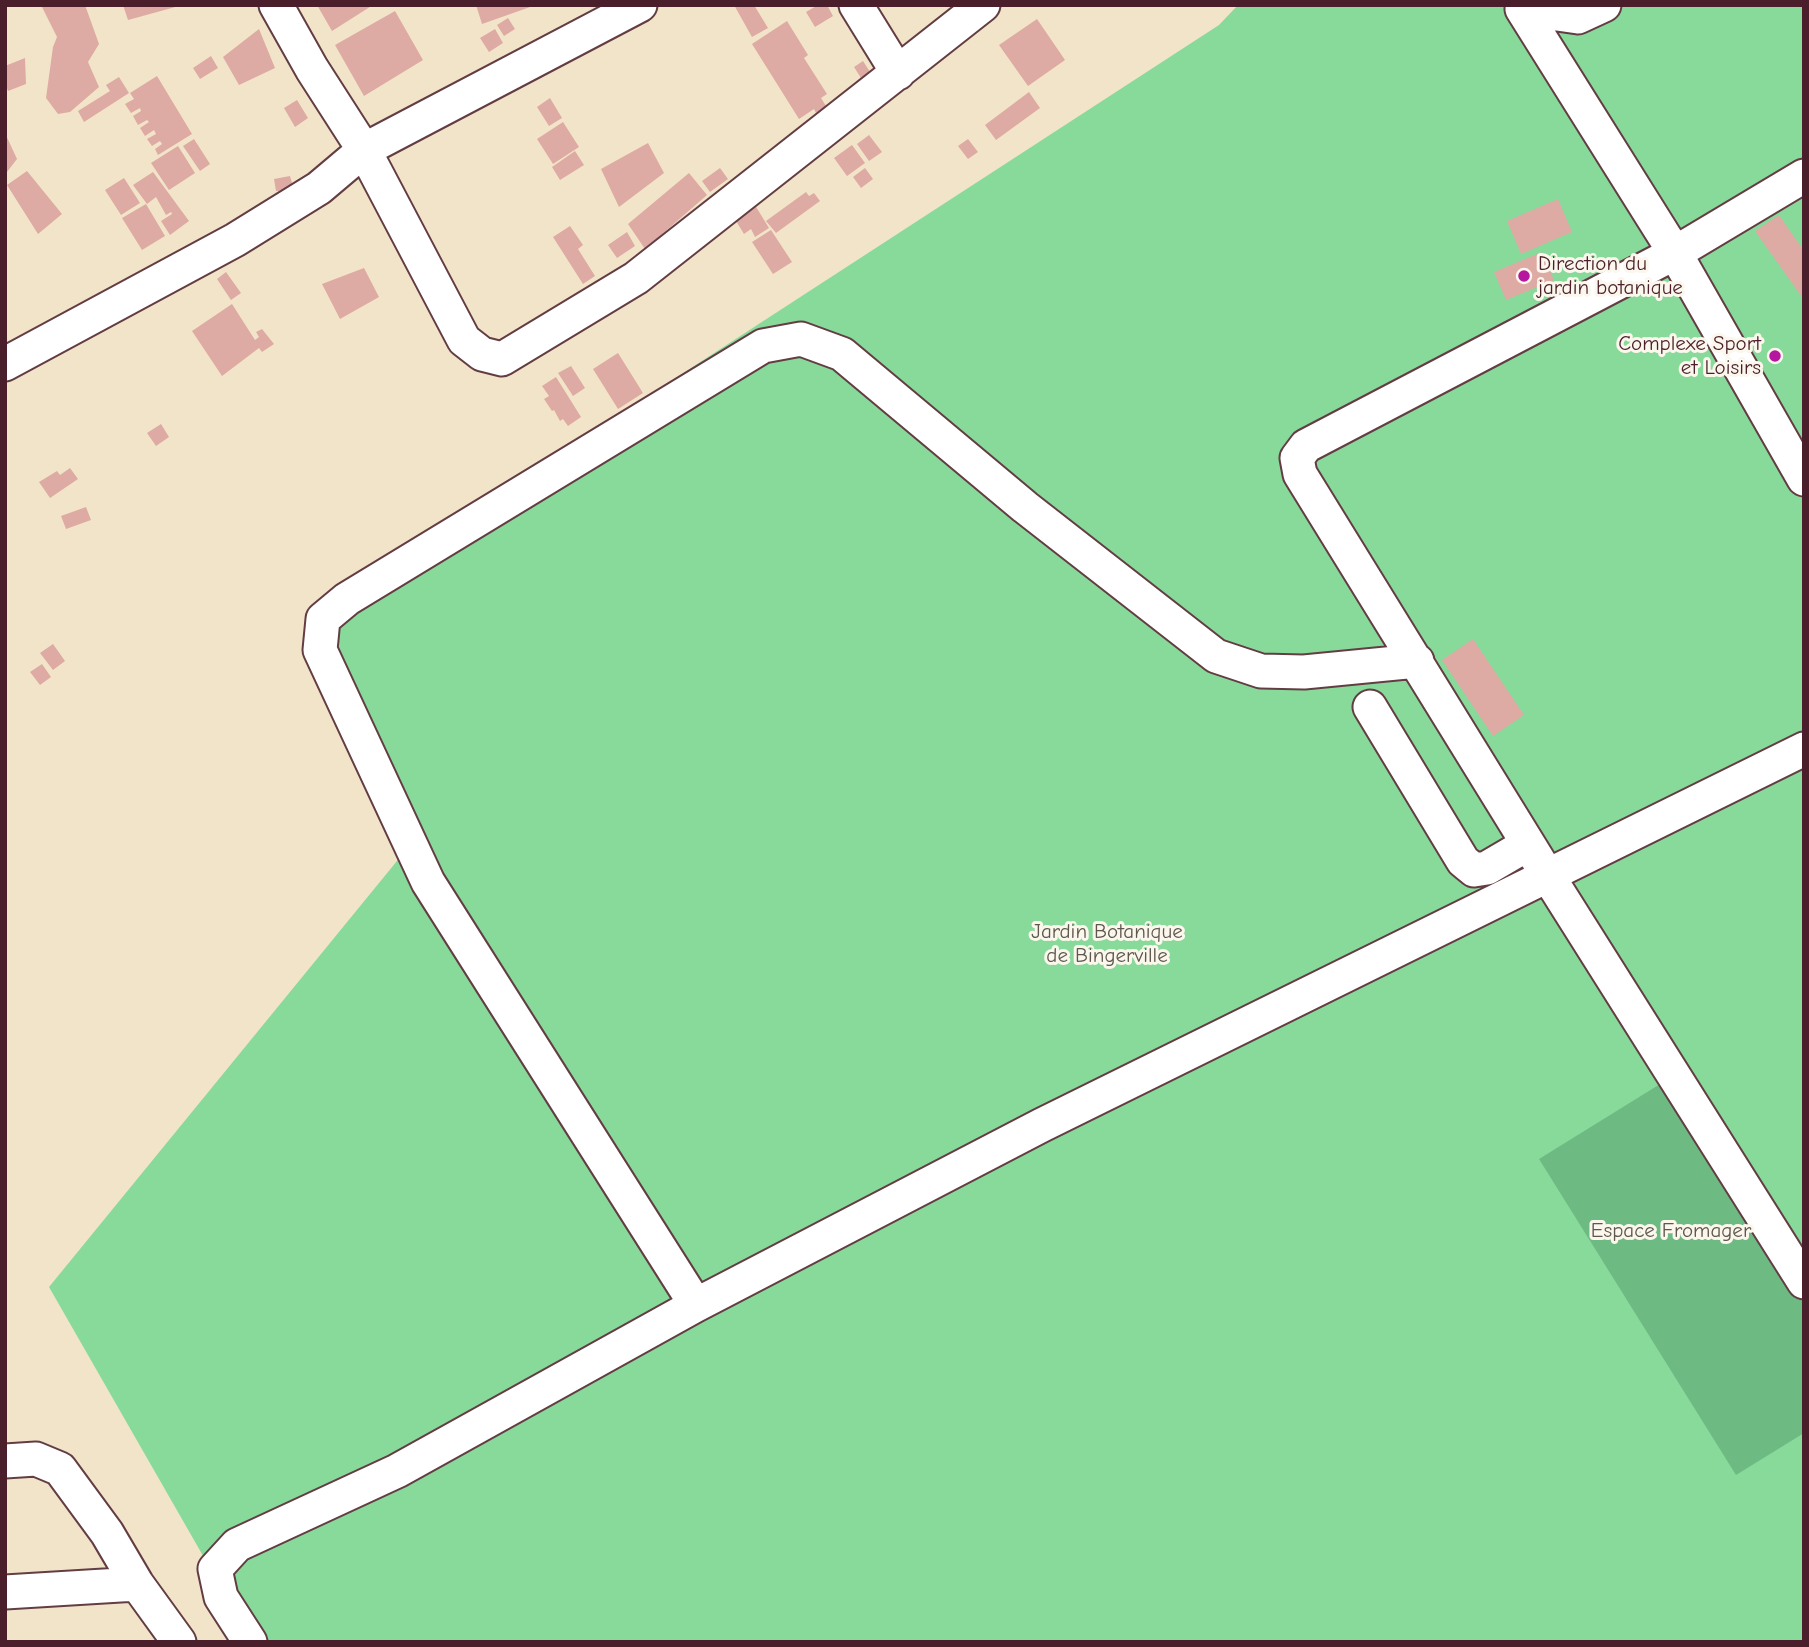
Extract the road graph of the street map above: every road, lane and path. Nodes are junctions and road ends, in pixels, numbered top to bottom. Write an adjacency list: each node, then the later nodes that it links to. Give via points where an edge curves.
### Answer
1 (276, 5): 7 (street)
2 (640, 5): 7 (street)
3 (856, 5): 6 (street)
4 (983, 5): 6 (street)
5 (1604, 5): 9 (street, via 1578,17 1522,9)
6 (898, 74): 7 (street, via 636,278 502,359 482,354 464,340)
7 (364, 150): 10 (street, via 319,188 235,240)
8 (1804, 176): 9 (street)
9 (1675, 253): 11 (street); 12 (street, via 1306,446 1297,458 1300,474)
10 (5, 365)
11 (1804, 479)
12 (1417, 661): 15 (street); 18 (street, via 1261,671 1216,656 1025,507 842,354 801,339 763,346 346,599 323,619 320,650 428,882)
13 (1370, 707): 15 (street, via 1463,861 1474,870 1487,868)
14 (1804, 749): 16 (street)
15 (1528, 844): 16 (street)
16 (1548, 876): 17 (street); 18 (street, via 1042,1125)
17 (1804, 1282)
18 (696, 1305): 23 (street, via 397,1471 237,1545 215,1569 221,1597)
19 (5, 1461): 20 (street, via 36,1460 60,1469 107,1532)
20 (137, 1584): 21 (street); 22 (street)
21 (5, 1592)
22 (174, 1640)
23 (250, 1642)

